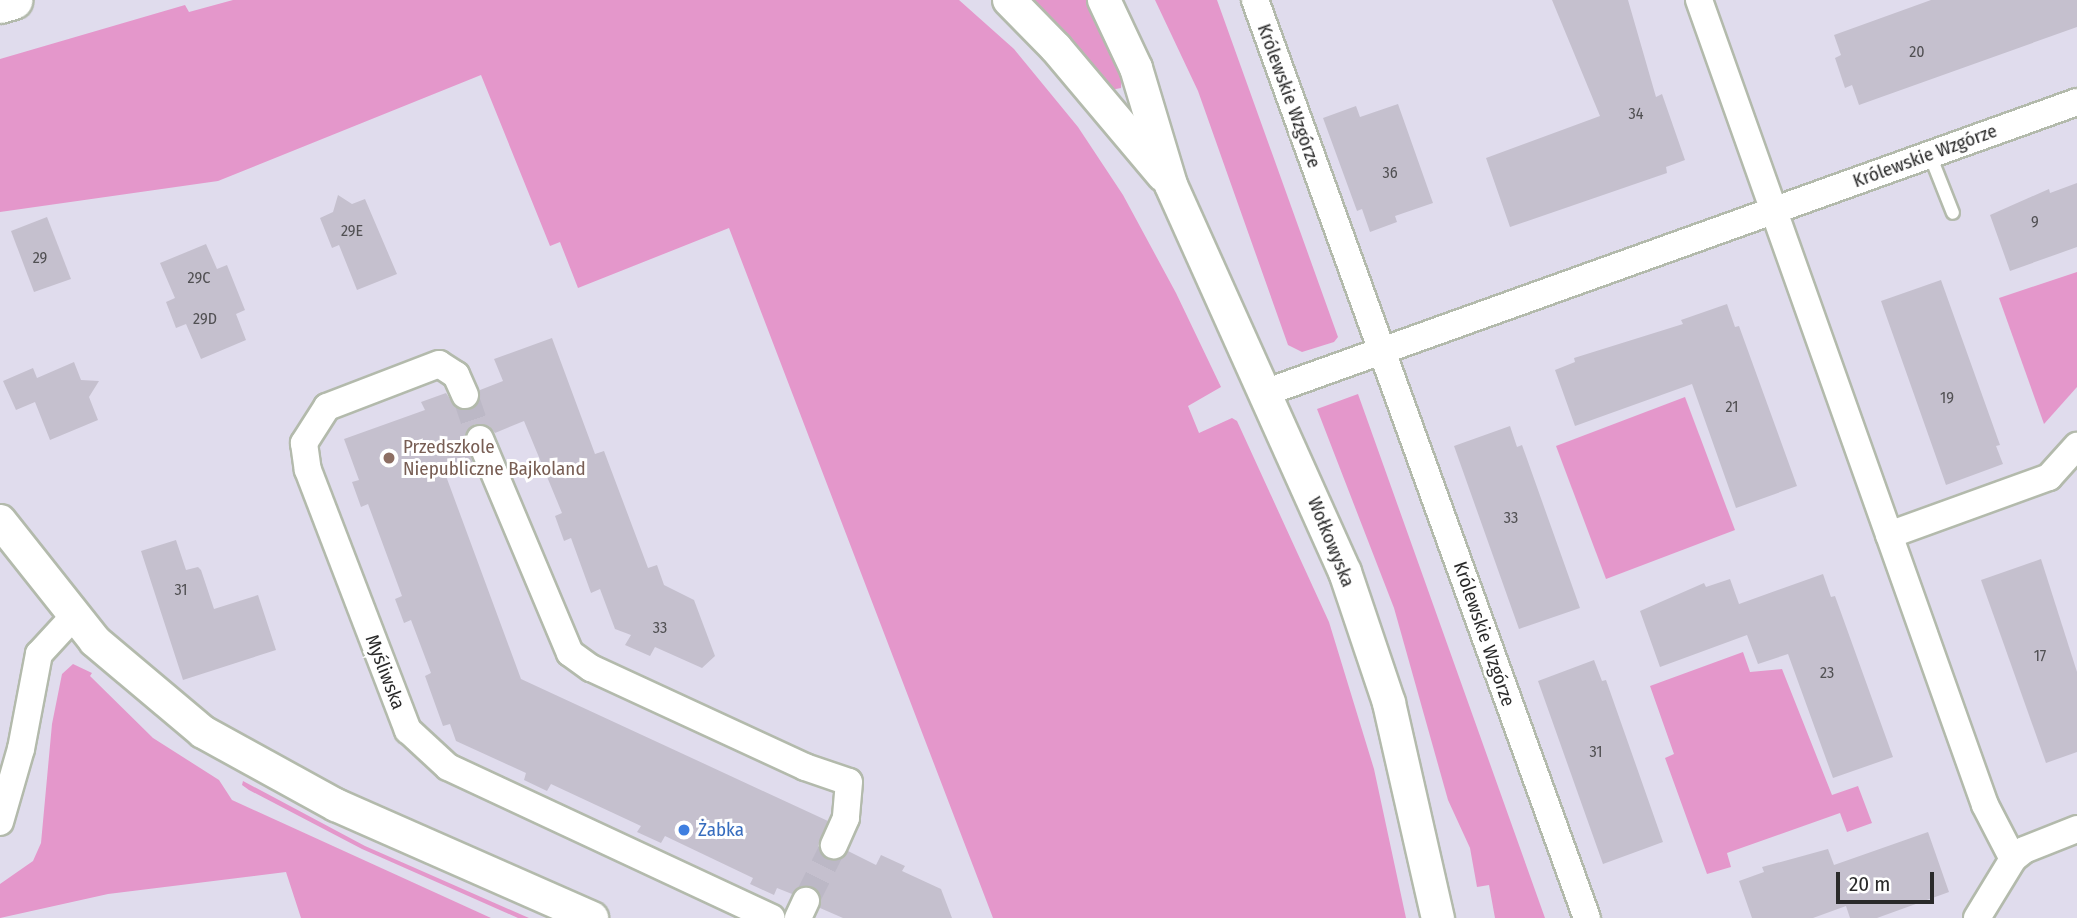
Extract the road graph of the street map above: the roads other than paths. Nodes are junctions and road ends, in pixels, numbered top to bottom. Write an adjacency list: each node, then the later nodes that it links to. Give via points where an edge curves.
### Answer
1 (13, 0): 6 (main road)
2 (1009, 0): 9 (street, Wołkowyska, via 1056,48)
3 (1104, 0): 9 (street, Wołkowyska, via 1136,68)
4 (1255, 0): 12 (street, Królewskie Wzgórze)
5 (1699, 0): 10 (street)
6 (0, 4)
7 (2077, 102): 8 (street, Królewskie Wzgórze)
8 (1930, 155): 10 (street, Królewskie Wzgórze); 11 (lane)
9 (1171, 185): 13 (street, Wołkowyska)
10 (1773, 209): 12 (street, Królewskie Wzgórze); 18 (street)
11 (1953, 213)
12 (1379, 351): 13 (street, Królewskie Wzgórze); 28 (street, Królewskie Wzgórze)
13 (1268, 392): 27 (street, Wołkowyska, via 1345,572 1389,703)
14 (465, 395): 24 (street, Myśliwska, via 456,375 439,364 327,407 304,443 308,470 408,730 447,767)
15 (480, 439): 22 (street, via 570,653 591,668 805,767 849,782 846,818)
16 (2077, 446): 18 (street, via 2049,477)
17 (0, 521): 19 (street)
18 (1889, 535): 23 (street, via 1985,805)
19 (74, 616): 20 (street, via 39,654 21,749); 25 (street, via 121,667 165,704 240,754 388,829)
20 (0, 822)
21 (2077, 830): 23 (street)
22 (834, 845)
23 (2012, 859): 29 (street)
24 (746, 912): 26 (street, Myśliwska)
25 (592, 918)
26 (772, 918)
27 (1438, 918)
28 (1587, 918)
29 (1977, 918)

